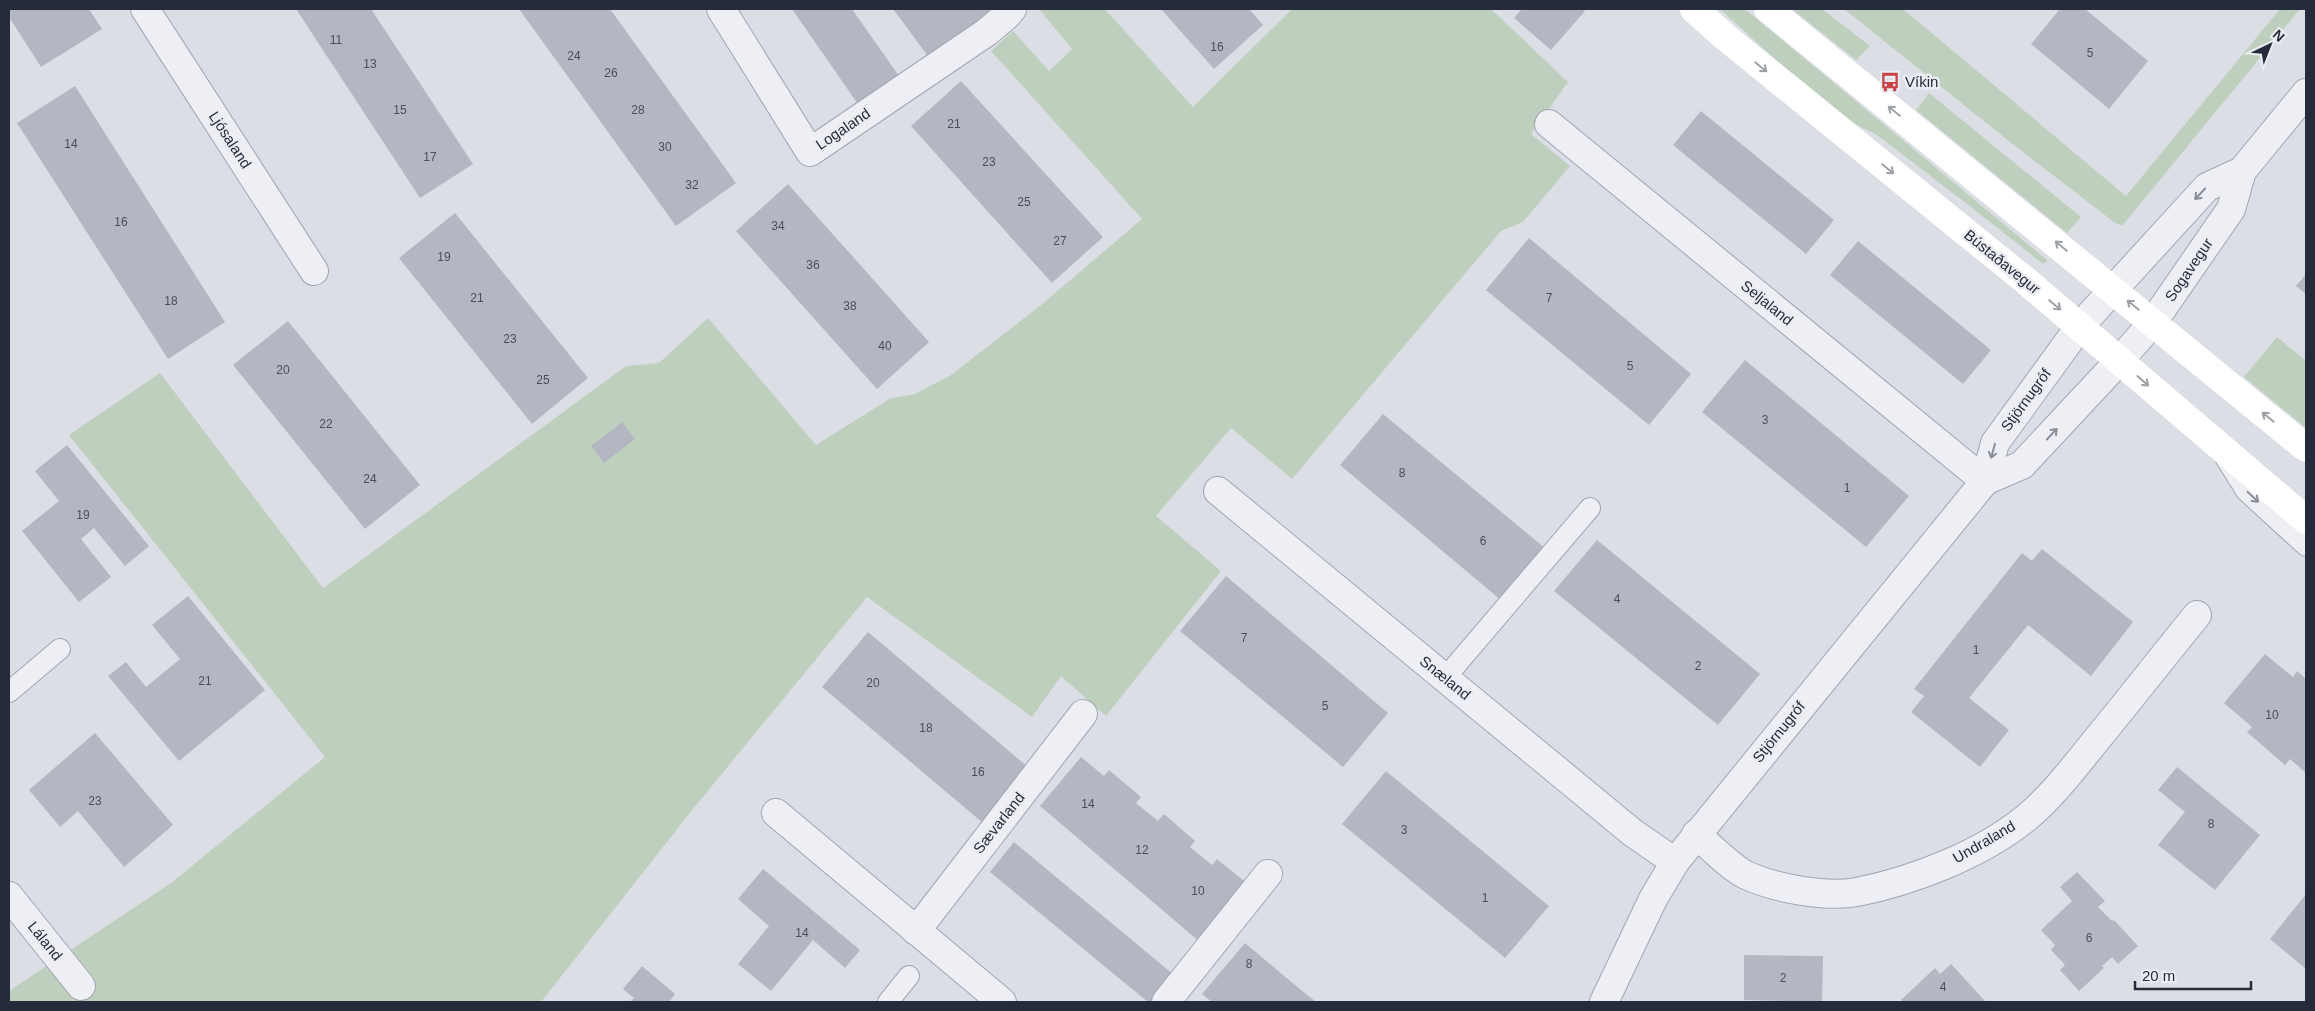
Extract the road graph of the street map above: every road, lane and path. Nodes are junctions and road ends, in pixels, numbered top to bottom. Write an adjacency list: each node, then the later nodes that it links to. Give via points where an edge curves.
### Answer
1 (145, 9): 9 (street, Ljósaland)
2 (721, 9): 3 (street, Logaland, via 810,152 987,32)
3 (1012, 9)
4 (1694, 9): 12 (main road, Bústaðavegur, one-way to 12)
5 (1768, 9): 10 (main road, one-way to 5)
6 (2306, 94): 8 (street, Sogavegur)
7 (1549, 124): 16 (street, Seljaland)
8 (2242, 171): 10 (street, Sogavegur, one-way to 10, via 2207,186); 11 (street, Sogavegur, via 2231,209)
9 (314, 271)
10 (2112, 288): 11 (main road, one-way to 10); 12 (street, Sogavegur)
11 (2153, 322): 13 (street, Sogavegur); 15 (main road, one-way to 11)
12 (2080, 326): 13 (main road, Bústaðavegur); 16 (street, Stjörnugróf, one-way to 16, via 1995,443)
13 (2120, 360): 14 (main road, Bústaðavegur, one-way to 14); 16 (street, Stjörnugróf, one-way to 13, via 2022,465)
14 (2215, 442): 19 (main road, Bústaðavegur); 20 (lane, one-way to 20, via 2246,491)
15 (2306, 448)
16 (1985, 481): 27 (street, Stjörnugróf)
17 (1218, 492): 23 (street, Snæland)
18 (1590, 508): 23 (lane)
19 (2306, 520)
20 (2306, 546)
21 (2197, 615): 27 (street, Undraland, via 2071,772 2026,817 1952,861 1908,878 1856,892 1811,892 1776,886 1744,874)
22 (60, 649): 24 (lane)
23 (1445, 678): 28 (street, Snæland, via 1640,838)
24 (9, 692)
25 (1083, 714): 31 (street, Sævarland)
26 (776, 813): 31 (street)
27 (1696, 834): 28 (street, Stjörnugróf)
28 (1675, 862): 37 (street, Stjörnugróf, via 1653,899)
29 (1268, 874): 36 (street)
30 (9, 896): 33 (street, Láland)
31 (916, 931): 35 (street)
32 (909, 976): 34 (lane)
33 (81, 986)
34 (888, 1002)
35 (1002, 1002)
36 (1166, 1002)
37 (1604, 1002)

